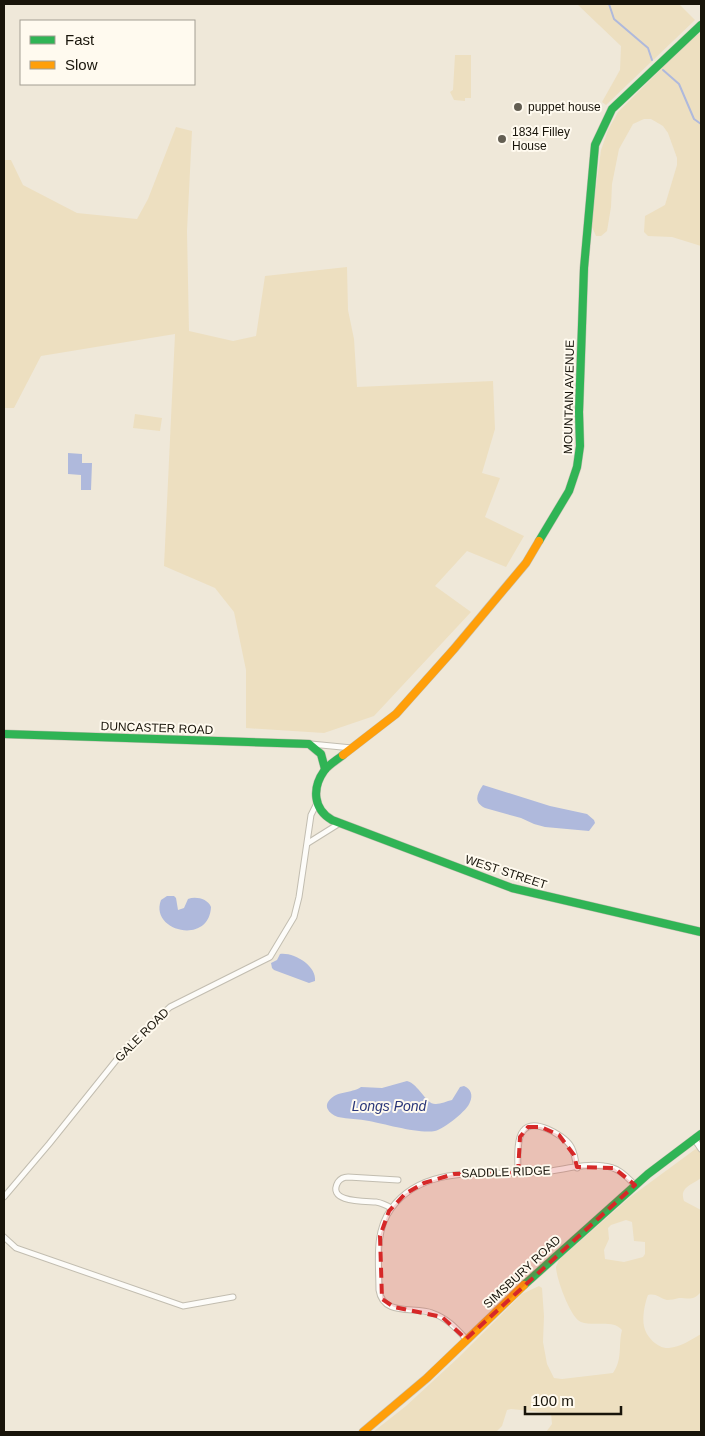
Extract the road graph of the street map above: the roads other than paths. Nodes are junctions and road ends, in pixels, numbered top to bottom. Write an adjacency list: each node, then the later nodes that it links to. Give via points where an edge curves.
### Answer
1 (701, 24): 4 (street, MOUNTAIN AVENUE, via 612,109 595,145 584,268 580,446 569,491 526,563 454,649 396,714)
2 (4, 734): 3 (street, DUNCASTER ROAD)
3 (309, 744): 4 (street, DUNCASTER ROAD); 5 (street, via 319,751)
4 (353, 748): 5 (street, MOUNTAIN AVENUE)
5 (325, 770): 6 (street, MOUNTAIN AVENUE, via 315,792)
6 (317, 803): 7 (street, WEST STREET, via 324,815); 8 (street, GALE ROAD)
7 (340, 823): 8 (street); 9 (street, WEST STREET, via 512,888)
8 (308, 843): 16 (street, GALE ROAD, via 294,917 270,957 170,1007 126,1048)
9 (701, 932)
10 (698, 1137): 11 (street); 15 (street, SIMSBURY ROAD)
11 (701, 1149)
12 (577, 1168): 13 (street, SADDLE RIDGE); 13 (street, via 567,1142 547,1129 533,1126 525,1128 521,1134); 15 (street, SADDLE RIDGE, via 608,1166 620,1171)
13 (518, 1173): 17 (street, SADDLE RIDGE, via 463,1173 444,1177 405,1194)
14 (398, 1180): 17 (street, via 348,1177 337,1185 343,1198 379,1202)
15 (635, 1185): 20 (street, SIMSBURY ROAD)
16 (4, 1197)
17 (391, 1208): 20 (street, SADDLE RIDGE, via 379,1242 379,1290 382,1299 394,1308 438,1315)
18 (4, 1237): 19 (street, via 16,1248 183,1306)
19 (233, 1297)
20 (466, 1339): 21 (street, SIMSBURY ROAD, via 427,1378)
21 (363, 1432)

